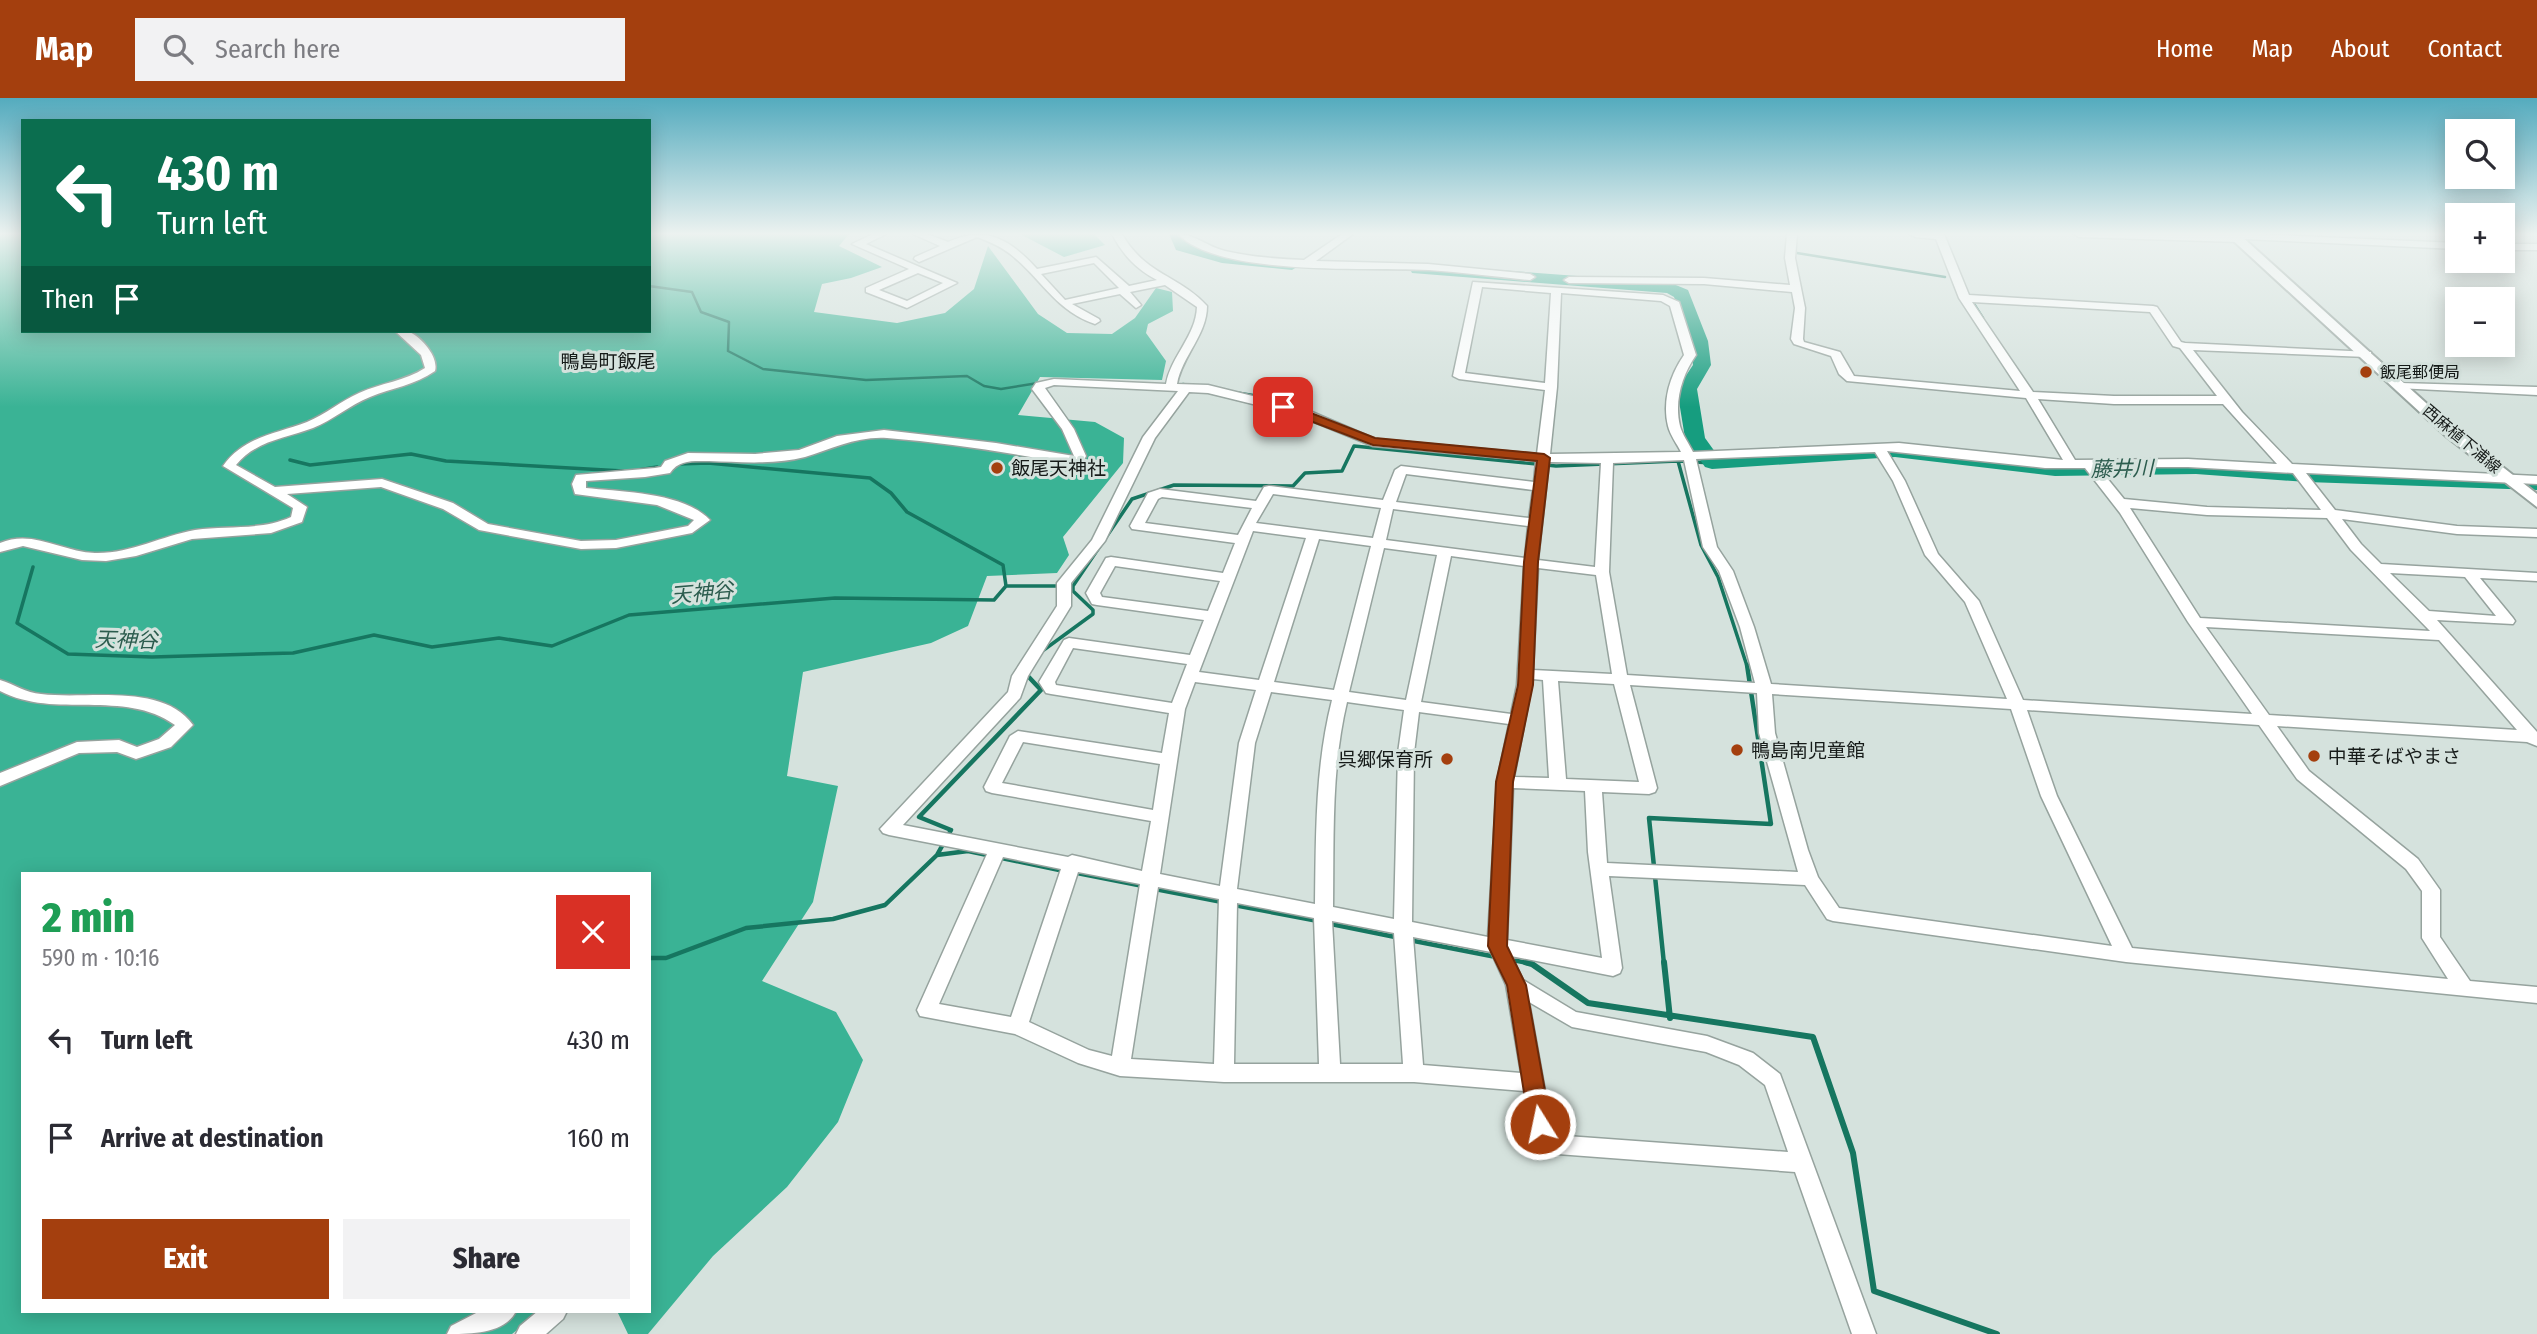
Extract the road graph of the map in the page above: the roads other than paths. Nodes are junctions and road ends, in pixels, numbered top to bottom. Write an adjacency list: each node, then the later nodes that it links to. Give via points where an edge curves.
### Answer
1 (1125, 291): 15 (street)
2 (876, 292): 3 (street, via 907,305)
3 (934, 292)
4 (1054, 292): 14 (street)
5 (1122, 292): 14 (street)
6 (1183, 292): 22 (street, via 1203,311 1175,367)
7 (1475, 292): 21 (street, via 1459,376)
8 (1556, 292): 21 (street)
9 (1585, 292): 29 (street, via 1675,304 1690,355 1678,372 1674,426)
10 (1797, 292): 25 (street, via 1800,344 1836,354 1851,379)
11 (1965, 292): 13 (street)
12 (2297, 292): 19 (main road, 西麻植下浦線)
13 (1968, 298): 18 (street, via 2153,309 2177,344); 25 (street, via 1994,348)
14 (1064, 303): 16 (street)
15 (1136, 305)
16 (1095, 321)
17 (402, 333): 37 (street, via 428,355 431,369 414,381 368,394 310,425 252,445 233,459 229,466)
18 (2184, 346): 19 (street); 26 (street)
19 (2367, 355): 20 (main road, 西麻植下浦線)
20 (2401, 386): 24 (street); 35 (main road, 西麻植下浦線)
21 (1552, 387): 28 (street)
22 (1171, 388): 23 (street); 37 (street, via 1040,385 1038,389 1068,429 1079,461 884,434 836,440 800,454 688,457 668,464 666,470 636,477 581,478 580,491 653,499 703,520 692,529 616,544 582,545 484,527 448,506 382,483)
23 (1186, 388): 28 (street, via 1278,405 1373,442); 80 (street, via 1149,437 1098,541 1063,587 1064,606 1020,676 1015,694 889,829 948,839)
24 (2537, 391)
25 (2033, 396): 26 (street); 31 (street)
26 (2225, 400): 33 (street, via 2269,451)
27 (1880, 450): 29 (street); 31 (street); 68 (street, via 1932,555 1972,601)
28 (1543, 462): 30 (street); 36 (street)
29 (1690, 462): 30 (street); 66 (street, via 1710,547 1726,571 1747,626)
30 (1607, 465): 52 (street)
31 (2072, 465): 32 (street)
32 (2092, 469): 33 (street, via 2188,463); 39 (street)
33 (2298, 473): 35 (street); 42 (street)
34 (2537, 480): 35 (street)
35 (2514, 483): 38 (main road, 西麻植下浦線)
36 (1540, 487): 41 (street, via 1401,470); 43 (street)
37 (275, 491): 48 (street, via 300,507 297,519 282,528 192,535 95,558 23,541)
38 (2537, 502)
39 (2119, 503): 42 (street); 58 (street)
40 (1260, 505): 41 (street, via 1269,490); 44 (street); 44 (street, via 1160,493 1153,496 1137,526)
41 (1388, 505): 43 (street); 47 (street)
42 (2332, 514): 45 (street, via 2457,530); 51 (street)
43 (1535, 523): 50 (street)
44 (1246, 533): 46 (street); 55 (street)
45 (2537, 533)
46 (1314, 534): 47 (street); 65 (street)
47 (1379, 542): 49 (street); 67 (street)
48 (0, 548)
49 (1445, 551): 50 (street); 69 (street)
50 (1531, 562): 52 (street); 61 (street)
51 (2377, 568): 53 (street); 56 (street)
52 (1602, 572): 63 (street)
53 (2469, 573): 54 (street); 56 (street, via 2508,621)
54 (2537, 577)
55 (1228, 578): 57 (street); 57 (street, via 1111,561 1093,593 1097,601)
56 (2425, 615): 59 (street)
57 (1211, 616): 60 (street)
58 (2195, 622): 59 (street); 72 (street)
59 (2443, 636): 73 (street)
60 (1193, 668): 65 (street); 70 (street); 70 (street, via 1069,643 1047,682 1051,690)
61 (1526, 674): 62 (street); 71 (street)
62 (1550, 676): 63 (street); 77 (street)
63 (1620, 678): 66 (street); 78 (street, via 1649,789)
64 (0, 685): 75 (street, via 38,701 125,702 161,709 185,725 165,743 136,753 119,746 77,748)
65 (1264, 687): 67 (street); 85 (street, via 1247,743)
66 (1752, 687): 68 (street); 83 (street)
67 (1340, 697): 69 (street); 86 (street, via 1326,787)
68 (2017, 704): 72 (street); 89 (street, via 2049,796)
69 (1412, 707): 71 (street); 87 (street, via 1406,753)
70 (1177, 709): 74 (street)
71 (1516, 720): 76 (street)
72 (2262, 721): 73 (street); 91 (street, via 2303,775 2412,864 2431,890 2431,938)
73 (2535, 739)
74 (1169, 760): 79 (street); 79 (street, via 1018,736 992,787)
75 (0, 780)
76 (1505, 782): 77 (street); 88 (street)
77 (1558, 786): 78 (street)
78 (1593, 788): 82 (street)
79 (1160, 817): 84 (street)
80 (995, 856): 81 (street); 93 (street, via 927,1010)
81 (1072, 863): 84 (street); 93 (street)
82 (1600, 869): 83 (street); 88 (street, via 1613,968)
83 (1810, 879): 89 (street, via 1833,914)
84 (1148, 886): 85 (street); 94 (street)
85 (1228, 901): 86 (street); 95 (street)
86 (1325, 912): 87 (street); 97 (street)
87 (1403, 935): 88 (street); 96 (street)
88 (1497, 946): 90 (street)
89 (2126, 955): 91 (street)
90 (1512, 976): 98 (street); 99 (street, via 1572,1020 1707,1044 1746,1059 1773,1080)
91 (2466, 990): 92 (street)
92 (2537, 995)
93 (1018, 1026): 94 (street, via 1085,1057)
94 (1120, 1067): 95 (street)
95 (1224, 1073): 97 (street)
96 (1414, 1073): 97 (street); 98 (street)
97 (1330, 1074)
98 (1533, 1083): 99 (street, via 1544,1144)
99 (1804, 1163): 104 (street)
100 (500, 1313): 102 (street)
101 (553, 1313): 103 (street)
102 (459, 1334)
103 (528, 1334)
104 (1864, 1334)

